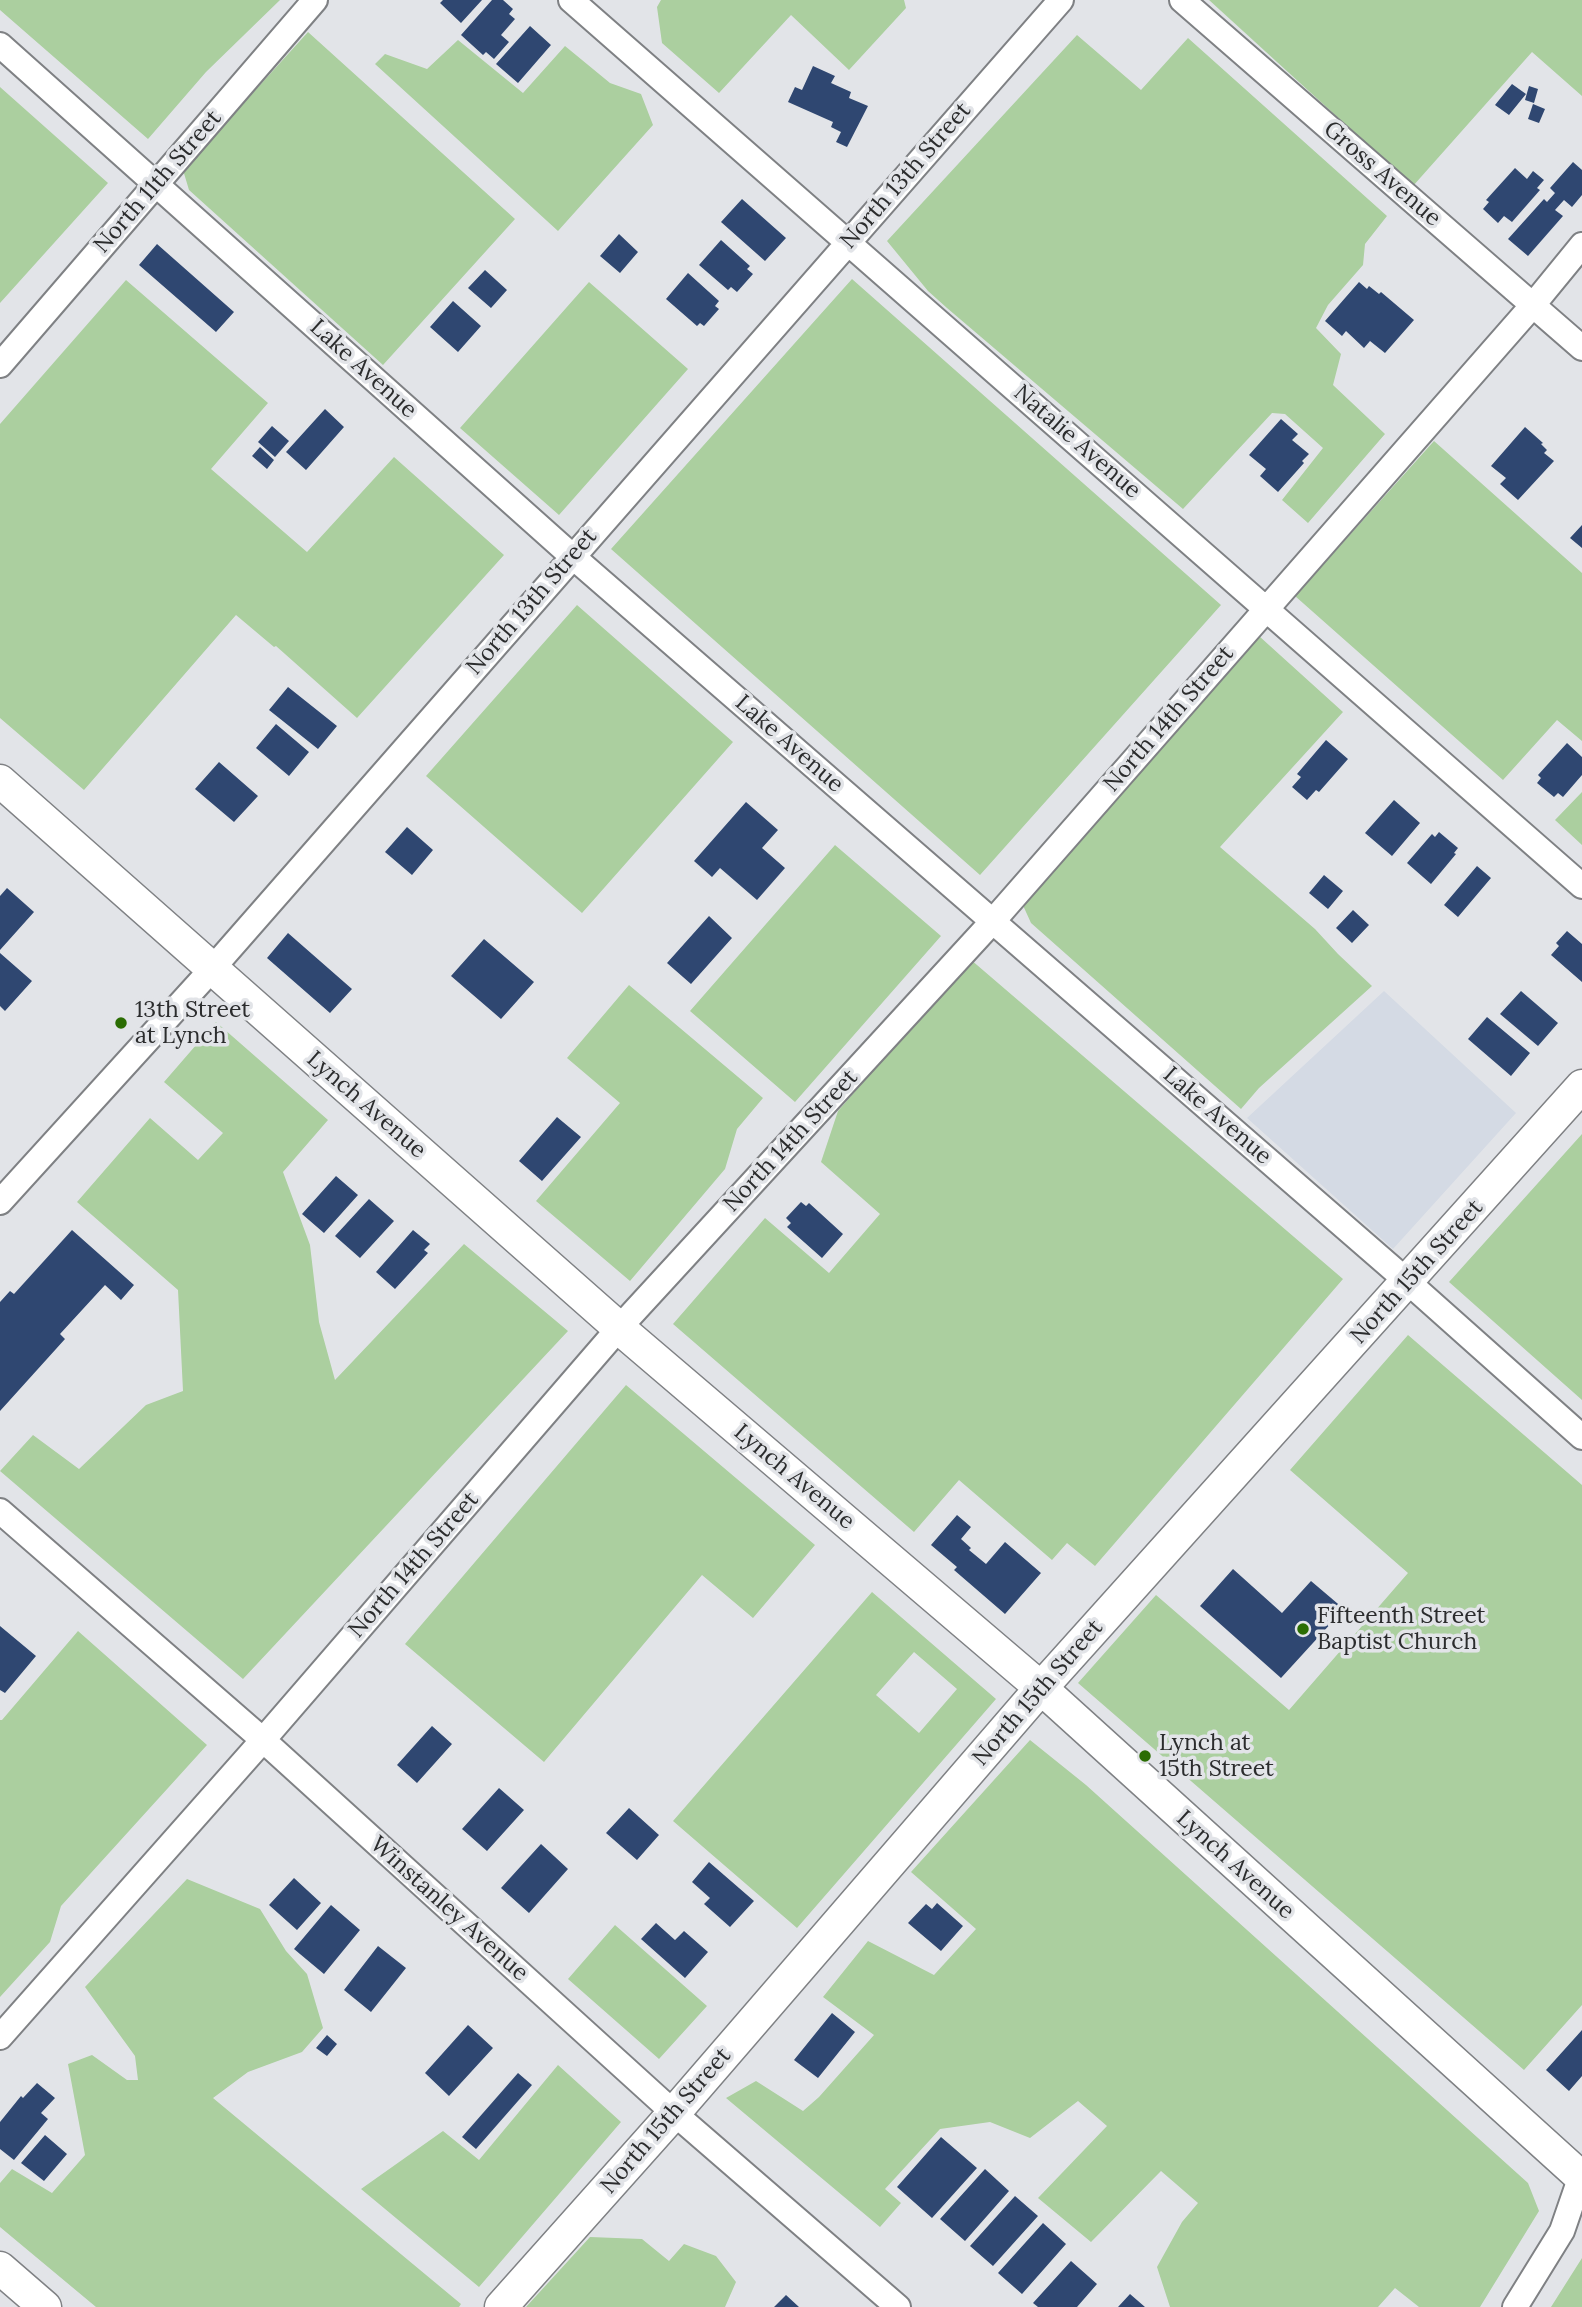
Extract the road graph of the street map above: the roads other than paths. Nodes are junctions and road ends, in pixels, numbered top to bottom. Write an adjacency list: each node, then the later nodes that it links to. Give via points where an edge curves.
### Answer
1 (315, 0): 6 (street, North 11th Street)
2 (571, 0): 7 (street, Natalie Avenue)
3 (1061, 0): 7 (street, North 13th Street)
4 (1182, 0): 9 (street, Gross Avenue)
5 (0, 45): 6 (street, Lake Avenue)
6 (156, 184): 11 (street, North 11th Street); 12 (street, Lake Avenue)
7 (848, 241): 12 (street, North 13th Street); 13 (street, Natalie Avenue)
8 (1582, 245): 9 (street, North 14th Street)
9 (1533, 305): 10 (street, Gross Avenue); 13 (street, North 14th Street)
10 (1582, 348)
11 (0, 365)
12 (572, 556): 16 (street, Lake Avenue); 17 (street, North 13th Street)
13 (1266, 608): 15 (street, Natalie Avenue); 16 (street, North 14th Street)
14 (0, 782): 17 (street, Lynch Avenue)
15 (1582, 886)
16 (993, 921): 20 (street, Lake Avenue); 21 (street, North 14th Street)
17 (212, 969): 19 (street, North 13th Street); 21 (street, Lynch Avenue)
18 (1582, 1086): 20 (street, North 15th Street)
19 (0, 1202)
20 (1408, 1282): 22 (street, Lake Avenue); 24 (street, North 15th Street)
21 (619, 1328): 24 (street, Lynch Avenue); 25 (street, North 14th Street)
22 (1582, 1437)
23 (0, 1511): 25 (street, Winstanley Avenue)
24 (1041, 1688): 27 (street, North 15th Street); 28 (street, Lynch Avenue)
25 (263, 1740): 26 (street, North 14th Street); 27 (street, Winstanley Avenue)
26 (0, 2037)
27 (674, 2113): 31 (street, North 15th Street); 32 (street, Winstanley Avenue)
28 (1581, 2176): 33 (street, via 1562,2231)
29 (0, 2268): 30 (street)
30 (45, 2307)
31 (501, 2307)
32 (898, 2307)
33 (1515, 2307)

